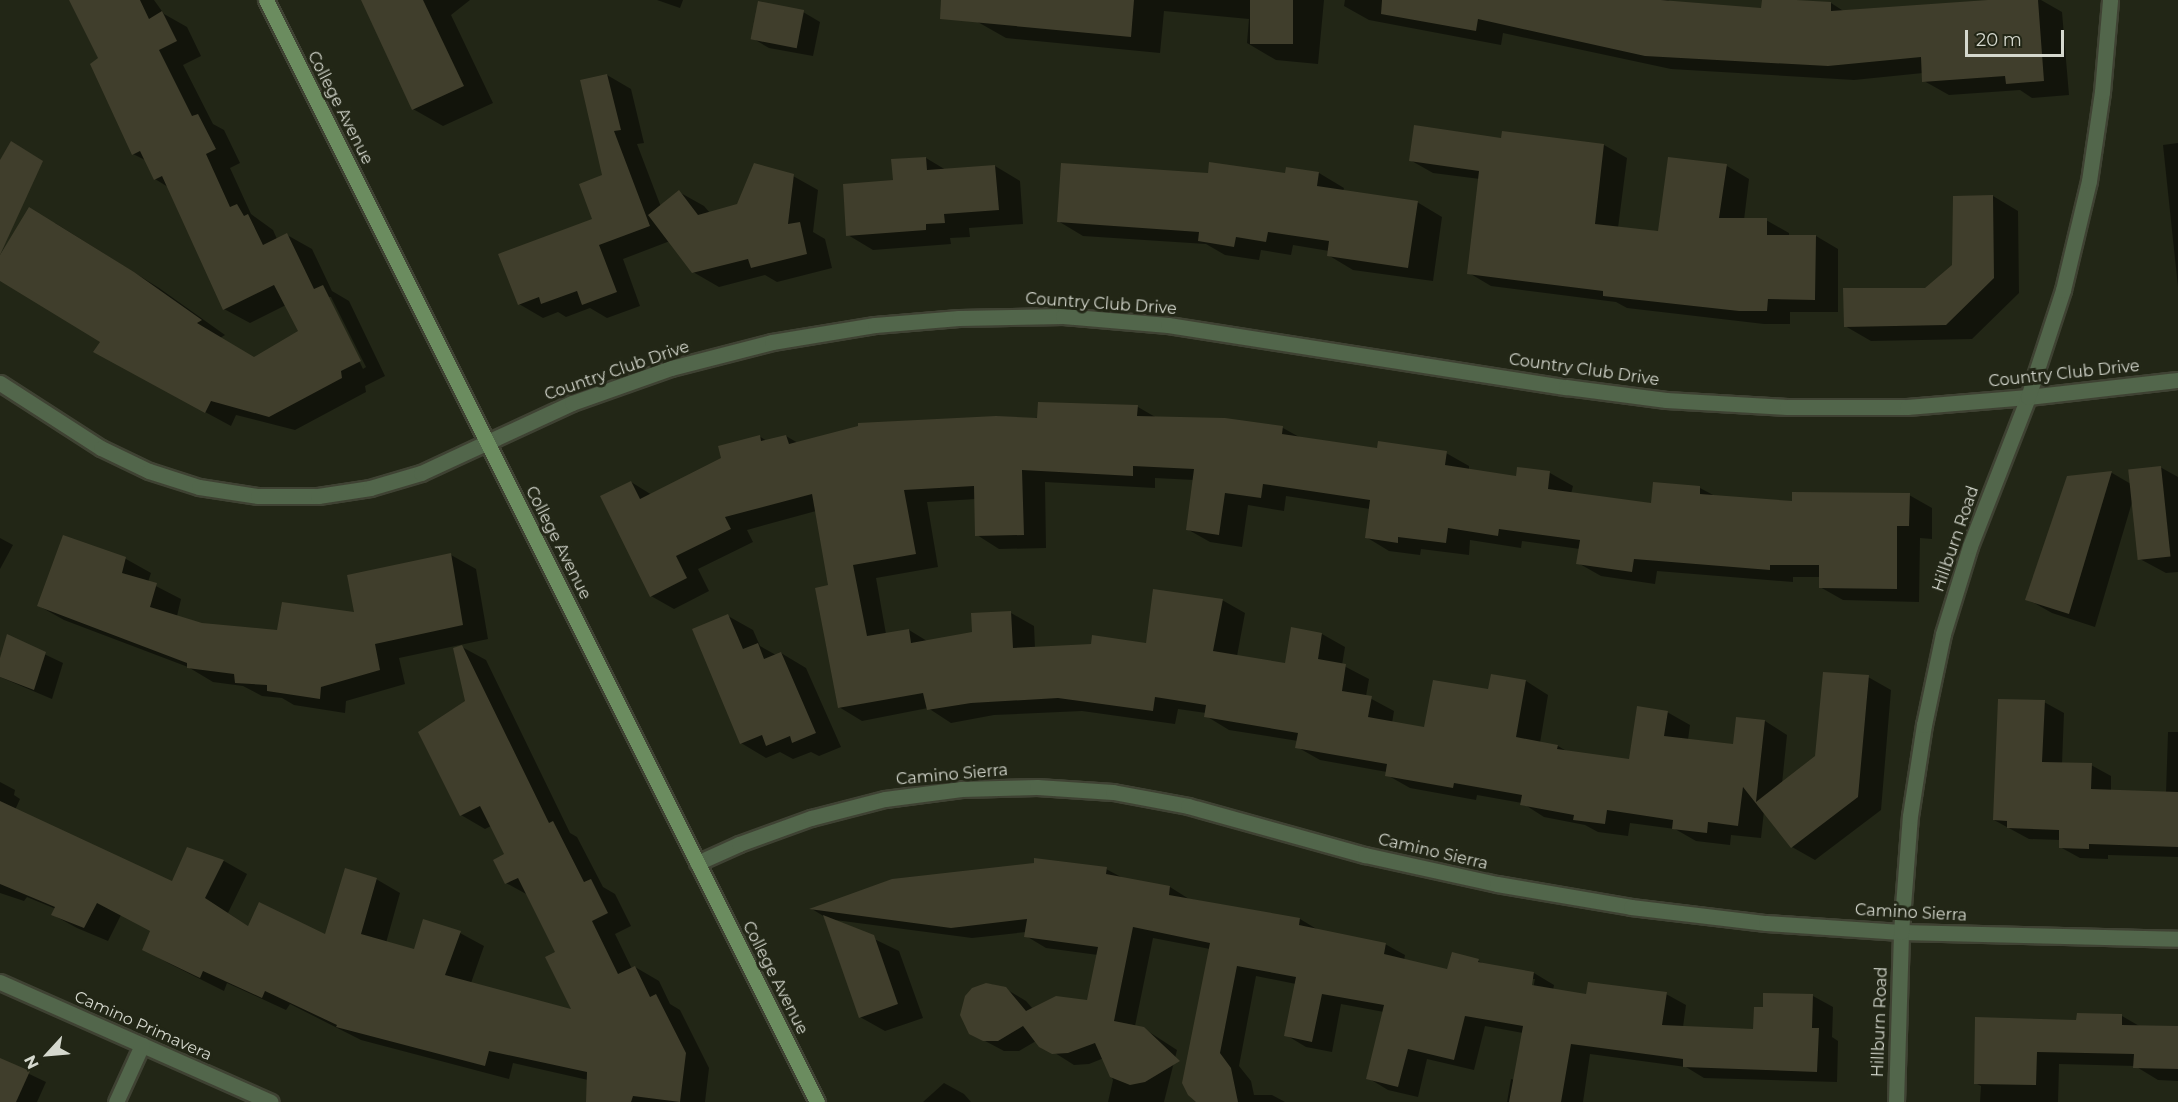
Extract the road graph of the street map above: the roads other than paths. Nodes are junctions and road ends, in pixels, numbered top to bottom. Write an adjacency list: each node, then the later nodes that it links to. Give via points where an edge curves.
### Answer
1 (266, 0): 6 (street, College Avenue)
2 (2110, 0): 5 (street, Hillburn Road, via 2089,181 2063,290)
3 (2178, 380): 5 (street, Country Club Drive)
4 (0, 383): 6 (street, Country Club Drive, via 101,448 148,471 199,486 258,496 318,496 370,488 421,473)
5 (2028, 397): 6 (street, Country Club Drive, via 1886,407 1787,407 1666,400 1168,325 1063,316 959,318 875,325 772,342 671,368 572,404); 8 (street, Hillburn Road, via 1970,546 1944,634 1910,816)
6 (487, 442): 7 (street, College Avenue)
7 (697, 863): 8 (street, Camino Sierra, via 810,818 885,800 961,789 1037,787 1113,792 1188,806 1365,855 1598,902 1766,923); 14 (street, College Avenue)
8 (1901, 932): 9 (street, Camino Sierra); 15 (street, Hillburn Road)
9 (2178, 939)
10 (0, 982): 11 (street, Camino Primavera)
11 (142, 1045): 12 (street); 13 (street, Camino Primavera)
12 (116, 1102)
13 (271, 1102)
14 (817, 1102)
15 (1896, 1102)

